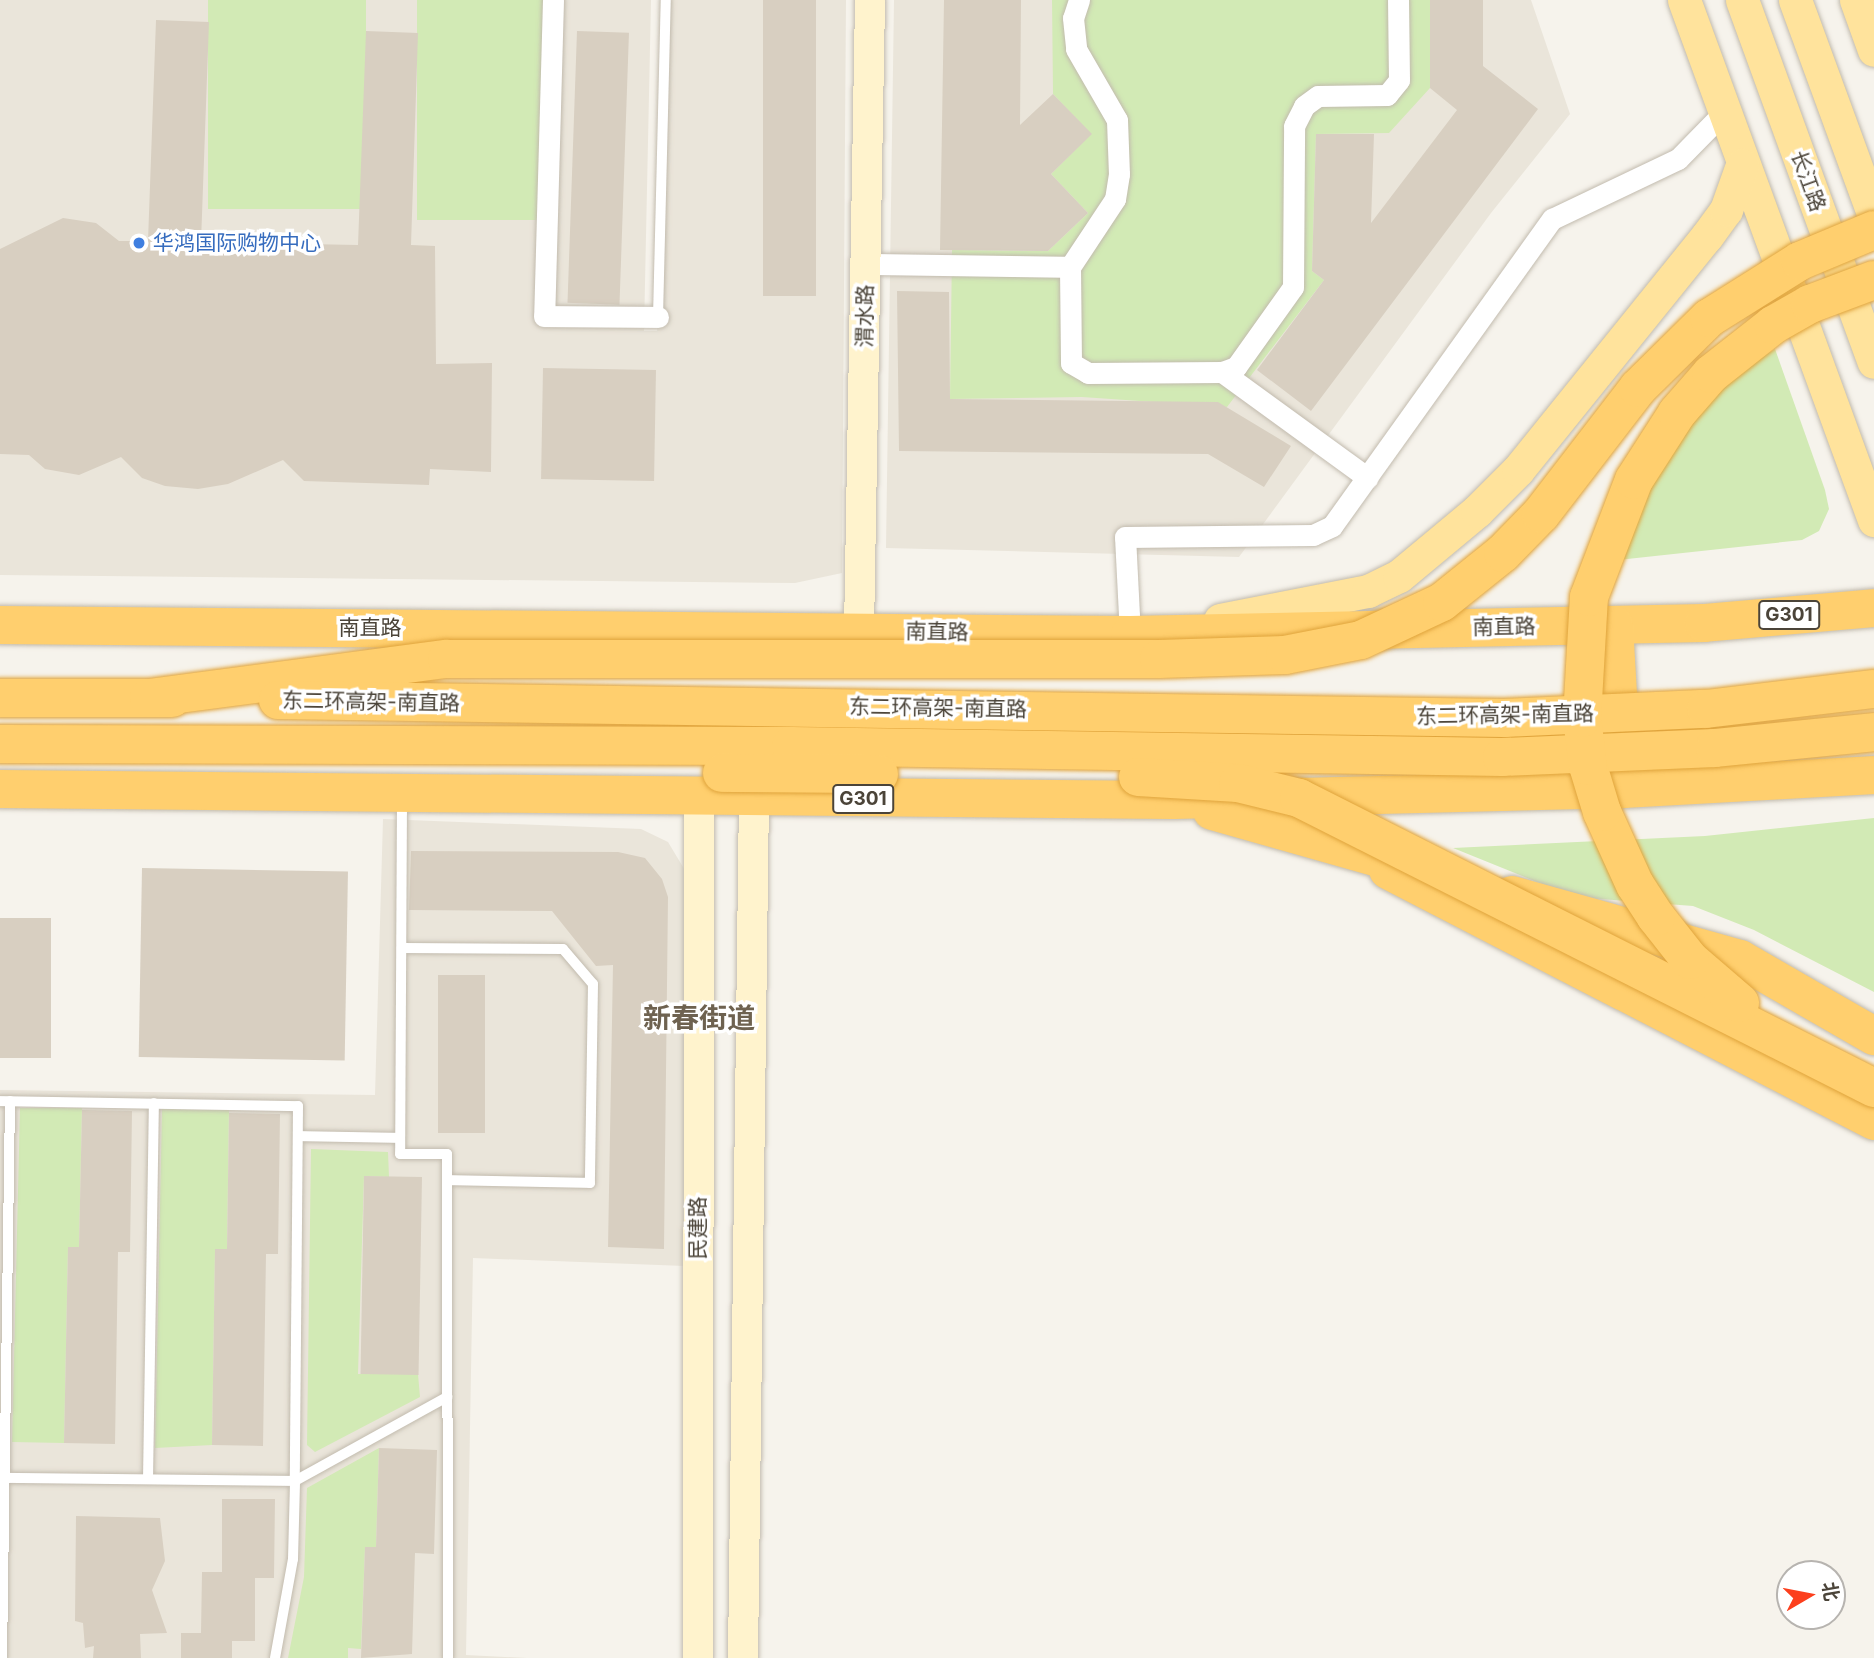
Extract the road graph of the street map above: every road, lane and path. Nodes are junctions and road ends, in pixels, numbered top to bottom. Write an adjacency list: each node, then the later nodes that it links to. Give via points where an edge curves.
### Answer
1 (553, 0): 16 (street, via 544,316)
2 (666, 0): 16 (lane)
3 (870, 0): 13 (street, 渭水路)
4 (1079, 0): 14 (street, via 1073,18 1076,49 1117,120 1119,174 1115,198)
5 (1398, 0): 18 (street, via 1399,80 1393,88 1387,95 1318,96 1304,106 1294,126 1293,287 1236,367)
6 (1684, 0): 9 (main road)
7 (1742, 0): 17 (main road, 长江路)
8 (1795, 0): 11 (main road)
9 (1724, 112): 10 (main road); 19 (street, via 1678,159 1552,219)
10 (1742, 165): 20 (main road); 25 (main road, via 1726,210 1707,236 1518,470 1399,576 1368,591 1305,606)
11 (1874, 216)
12 (1874, 230): 28 (highway, bridge, via 1800,261 1709,318 1638,388 1541,514 1503,553 1442,602 1361,640 1285,655 1158,659 447,659)
13 (866, 264): 14 (street); 24 (street, 渭水路)
14 (1070, 267): 18 (street, via 1071,363 1088,373)
15 (1874, 280): 42 (highway, bridge, via 1810,304 1773,325 1711,374 1677,413 1634,480 1589,597 1582,718 1588,766 1602,812 1635,885 1690,960 1720,987)
16 (659, 317)
17 (1874, 362)
18 (1222, 372): 19 (street)
19 (1368, 478): 25 (street, via 1332,526 1313,535 1125,537)
20 (1874, 520)
21 (1874, 608): 23 (highway, 南直路 / G301, via 1704,623)
22 (0, 625): 24 (highway, 南直路 / G301)
23 (1614, 625): 25 (highway, 南直路 / G301); 34 (highway)
24 (859, 631): 25 (highway, 南直路 / G301)
25 (1130, 635)
26 (1874, 689): 28 (highway, 东二环高架-南直路, bridge, via 1706,709 1504,718)
27 (0, 698): 28 (highway, 东二环高架-南直路, bridge)
28 (149, 698)
29 (1874, 732): 31 (highway, 东二环高架-南直路, bridge, via 1715,748 1502,757 791,746)
30 (0, 744): 31 (highway, 东二环高架-南直路, bridge)
31 (157, 746): 42 (highway, bridge, via 463,770 1149,777 1238,783 1300,798)
32 (1874, 775): 34 (highway, G301)
33 (0, 789): 35 (highway, G301)
34 (1624, 789): 38 (highway, G301)
35 (402, 793): 36 (highway, G301); 40 (lane)
36 (699, 797): 37 (highway, G301); 56 (street, 民建路)
37 (754, 798): 38 (highway, G301); 57 (street)
38 (1173, 800): 39 (highway)
39 (1345, 848): 41 (highway, via 1714,950 1785,983); 45 (highway)
40 (402, 948): 47 (lane); 48 (lane, via 563,949 593,984 590,1183)
41 (1874, 1036)
42 (1860, 1080)
43 (5, 1101): 44 (lane); 50 (lane)
44 (154, 1103): 46 (lane, via 298,1105); 51 (lane)
45 (1874, 1121)
46 (298, 1136): 47 (lane); 52 (lane)
47 (400, 1138): 48 (lane, via 400,1154 447,1154)
48 (447, 1180): 49 (lane)
49 (447, 1397): 52 (lane); 55 (lane)
50 (3, 1478): 51 (lane); 53 (lane)
51 (148, 1479): 52 (lane)
52 (295, 1481): 54 (lane, via 293,1559)
53 (2, 1658)
54 (275, 1658)
55 (448, 1658)
56 (698, 1658)
57 (743, 1658)

